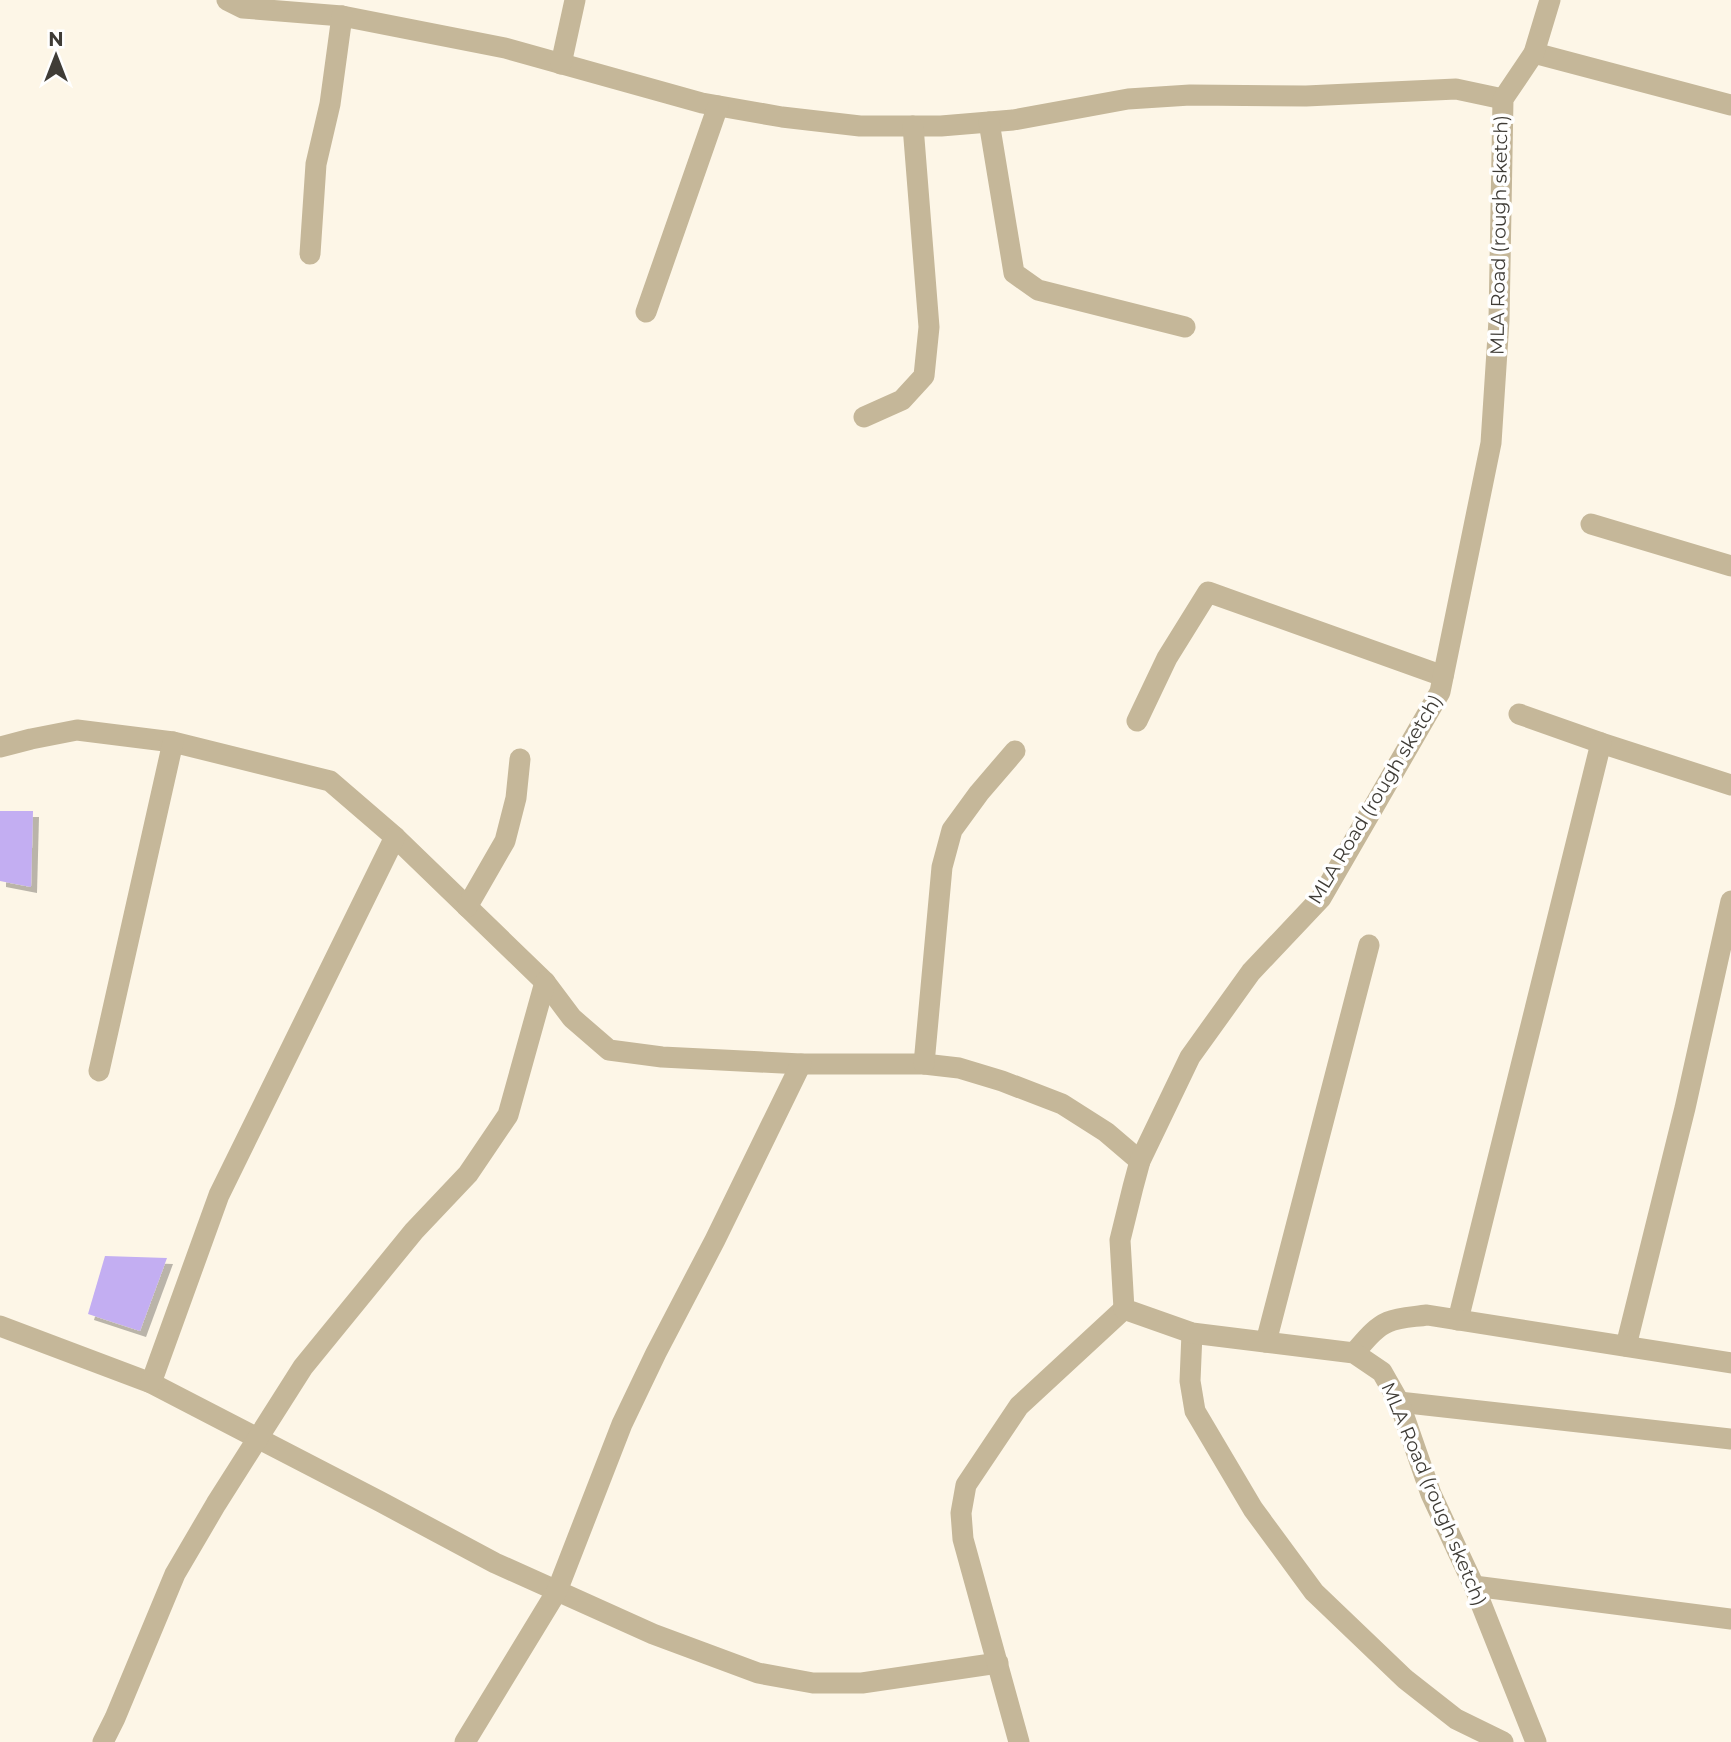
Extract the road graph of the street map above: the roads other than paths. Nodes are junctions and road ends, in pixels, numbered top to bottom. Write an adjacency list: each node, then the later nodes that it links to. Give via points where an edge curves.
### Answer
1 (227, 0): 4 (street, via 243,8)
2 (575, 0): 7 (street)
3 (1550, 0): 6 (street, MLA Road (rough sketch))
4 (285, 6): 5 (street)
5 (342, 16): 7 (street, via 505,48); 13 (street, via 316,164)
6 (1534, 52): 8 (street, MLA Road (rough sketch)); 9 (street)
7 (561, 64): 10 (street)
8 (1503, 99): 11 (street, via 1456,89 1306,96 1190,95 1128,99); 19 (street, MLA Road (rough sketch), via 1499,320 1491,443)
9 (1731, 105)
10 (719, 106): 12 (street, via 860,126); 14 (street)
11 (989, 122): 12 (street); 15 (street, via 1014,273 1038,290)
12 (913, 126): 16 (street, via 929,327 924,376 902,400)
13 (310, 254)
14 (646, 313)
15 (1185, 327)
16 (864, 417)
17 (1591, 524): 18 (street)
18 (1731, 566)
19 (1443, 676): 21 (street, via 1208,592 1167,658); 36 (street, MLA Road (rough sketch), via 1440,692 1321,898 1251,972 1190,1058)
20 (1519, 714): 23 (street)
21 (1137, 721)
22 (173, 741): 24 (street, via 77,730); 28 (street, via 330,781); 35 (street)
23 (1601, 743): 27 (street); 38 (street)
24 (0, 747)
25 (1015, 751): 33 (street, via 953,830 942,867)
26 (520, 759): 30 (street, via 505,841)
27 (1731, 785)
28 (394, 837): 30 (street); 45 (street, via 219,1195)
29 (1731, 901): 42 (street)
30 (467, 907): 32 (street)
31 (1369, 946): 41 (street)
32 (545, 982): 34 (street, via 572,1018 609,1050 662,1058); 47 (street, via 508,1115 468,1174 414,1231 303,1367)
33 (924, 1063): 34 (street); 36 (street, via 1002,1081 1062,1104)
34 (801, 1064): 50 (street, via 628,1413)
35 (99, 1071)
36 (1140, 1161): 37 (street, MLA Road (rough sketch), via 1120,1240)
37 (1124, 1309): 40 (street, MLA Road (rough sketch)); 52 (street, via 1019,1406 966,1485 961,1513 964,1539)
38 (1458, 1320): 42 (street); 43 (street, via 1427,1315 1387,1322)
39 (0, 1326): 45 (street)
40 (1192, 1333): 41 (street, MLA Road (rough sketch)); 56 (street, via 1190,1381 1195,1410 1253,1509 1314,1592 1405,1679 1456,1719)
41 (1266, 1342): 43 (street, MLA Road (rough sketch))
42 (1626, 1346): 44 (street)
43 (1354, 1353): 46 (street, MLA Road (rough sketch), via 1382,1372)
44 (1731, 1363)
45 (151, 1383): 47 (street)
46 (1399, 1402): 48 (street); 49 (street, MLA Road (rough sketch), via 1432,1494)
47 (258, 1438): 50 (street); 53 (street, via 175,1573)
48 (1731, 1439)
49 (1475, 1586): 51 (street); 57 (street, MLA Road (rough sketch))
50 (557, 1591): 52 (street, via 653,1634 758,1673 813,1683 863,1683); 54 (street)
51 (1731, 1619)
52 (998, 1663): 55 (street)
53 (103, 1742)
54 (465, 1742)
55 (1019, 1742)
56 (1503, 1742)
57 (1536, 1742)

